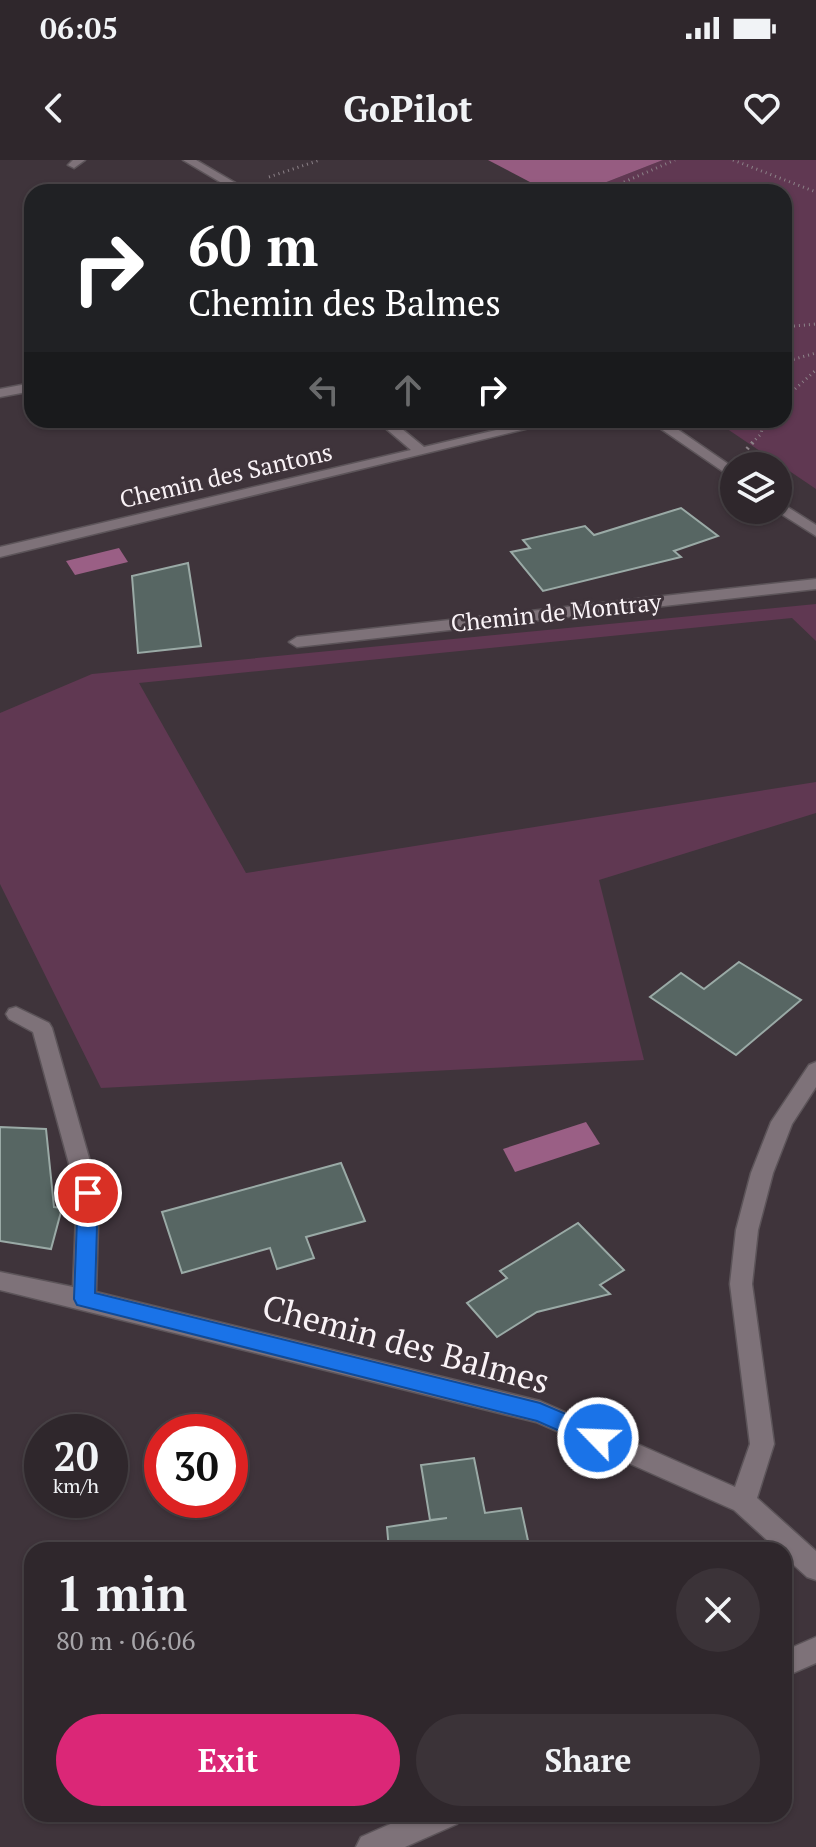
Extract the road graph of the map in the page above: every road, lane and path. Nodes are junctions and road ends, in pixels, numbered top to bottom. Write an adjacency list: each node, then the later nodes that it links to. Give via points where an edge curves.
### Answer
1 (188, 160): 5 (street)
2 (320, 160): 6 (path)
3 (675, 160): 7 (path)
4 (733, 160): 8 (path)
5 (230, 184)
6 (257, 184)
7 (620, 184)
8 (816, 192)
9 (816, 324): 10 (path)
10 (792, 326)
11 (816, 353): 12 (path)
12 (792, 360)
13 (816, 370): 15 (path)
14 (24, 388): 16 (street)
15 (792, 392)
16 (0, 393)
17 (393, 428): 20 (street)
18 (522, 428): 20 (street, Chemin des Santons)
19 (666, 428): 21 (street)
20 (422, 452): 24 (street, Chemin des Santons)
21 (720, 465)
22 (792, 515): 23 (street)
23 (816, 532)
24 (0, 552)
25 (816, 584): 26 (street, Chemin de Montray)
26 (297, 642)
27 (16, 1014): 30 (street, via 42,1028 88,1193)
28 (816, 1070): 31 (street, via 782,1122 747,1230 741,1284 762,1444)
29 (0, 1281): 30 (street, Chemin des Balmes)
30 (84, 1299): 31 (street, Chemin des Balmes, via 540,1412)
31 (743, 1502): 32 (street, Chemin des Balmes)
32 (787, 1542)
33 (792, 1546): 34 (street, Chemin des Balmes)
34 (816, 1568)
35 (816, 1650): 36 (street)
36 (792, 1660)
37 (429, 1822): 38 (street)
38 (371, 1847)

